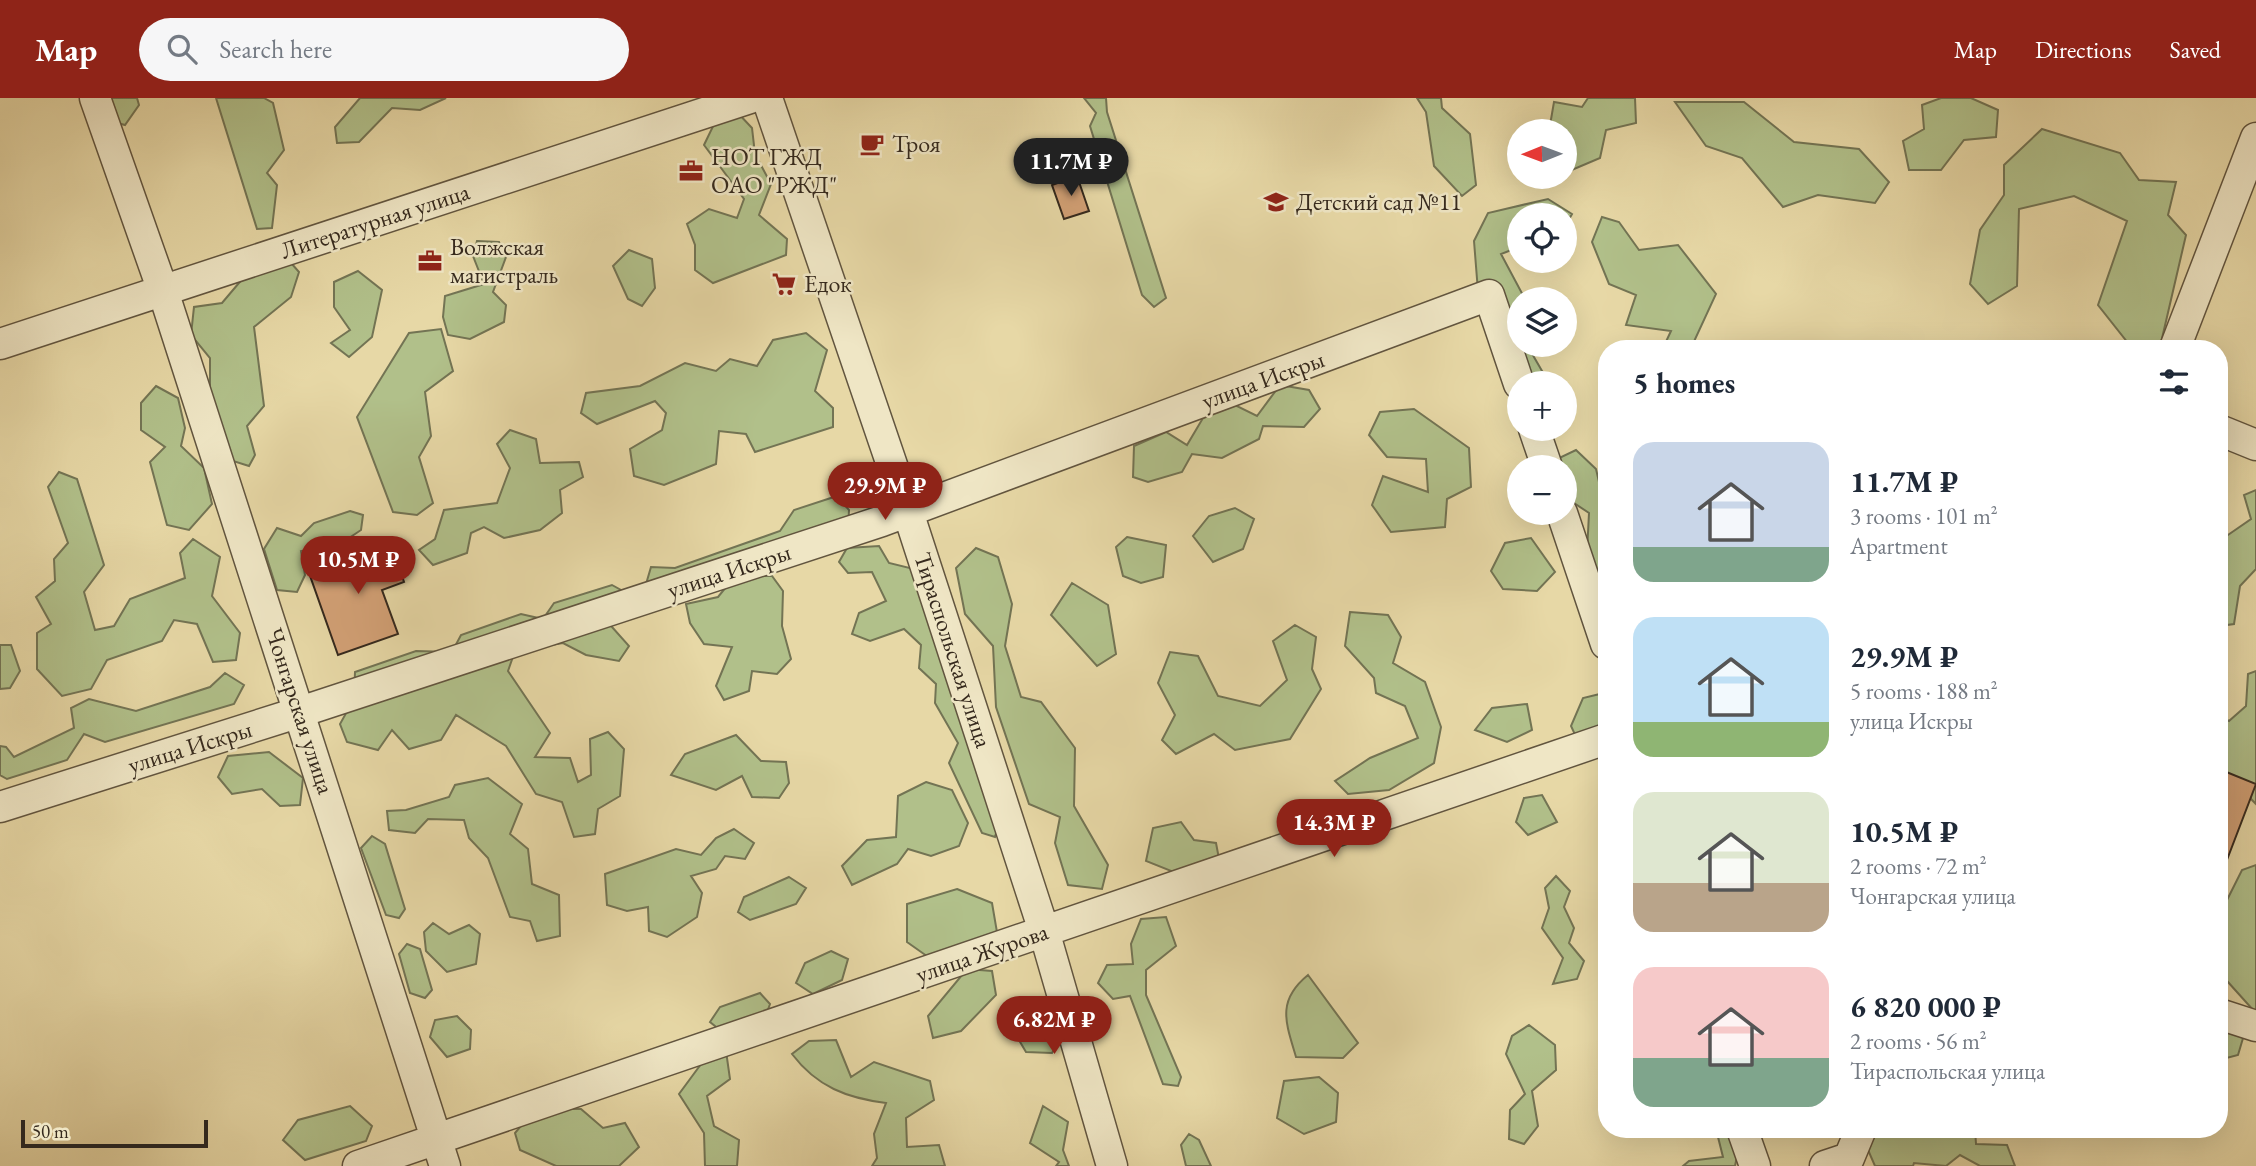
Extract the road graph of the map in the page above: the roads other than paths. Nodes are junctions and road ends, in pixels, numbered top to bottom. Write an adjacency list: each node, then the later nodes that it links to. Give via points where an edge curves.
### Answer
1 (95, 98): 5 (street, Чонгарская улица)
2 (750, 98): 5 (street, Литературная улица)
3 (767, 98): 11 (street, Тираспольская улица)
4 (2256, 138): 6 (street)
5 (163, 291): 7 (street, Литературная улица); 14 (street, Чонгарская улица)
6 (2178, 340)
7 (0, 344)
8 (1515, 371): 11 (street, улица Искры, via 1489,295)
9 (2228, 434): 10 (street)
10 (2256, 445)
11 (908, 512): 14 (street, улица Искры); 17 (street, Тираспольская улица)
12 (1566, 525): 13 (street)
13 (1598, 619)
14 (300, 712): 16 (street, улица Искры); 22 (street, Чонгарская улица)
15 (1598, 744): 17 (street, улица Журова)
16 (0, 807)
17 (1045, 931): 22 (street, улица Журова); 25 (street, Тираспольская улица)
18 (2228, 1017): 19 (street)
19 (2256, 1026)
20 (1745, 1138): 26 (street)
21 (1856, 1138): 23 (street)
22 (441, 1152): 24 (street, улица Журова)
23 (1842, 1164)
24 (358, 1166)
25 (1112, 1166)
26 (1755, 1166)

